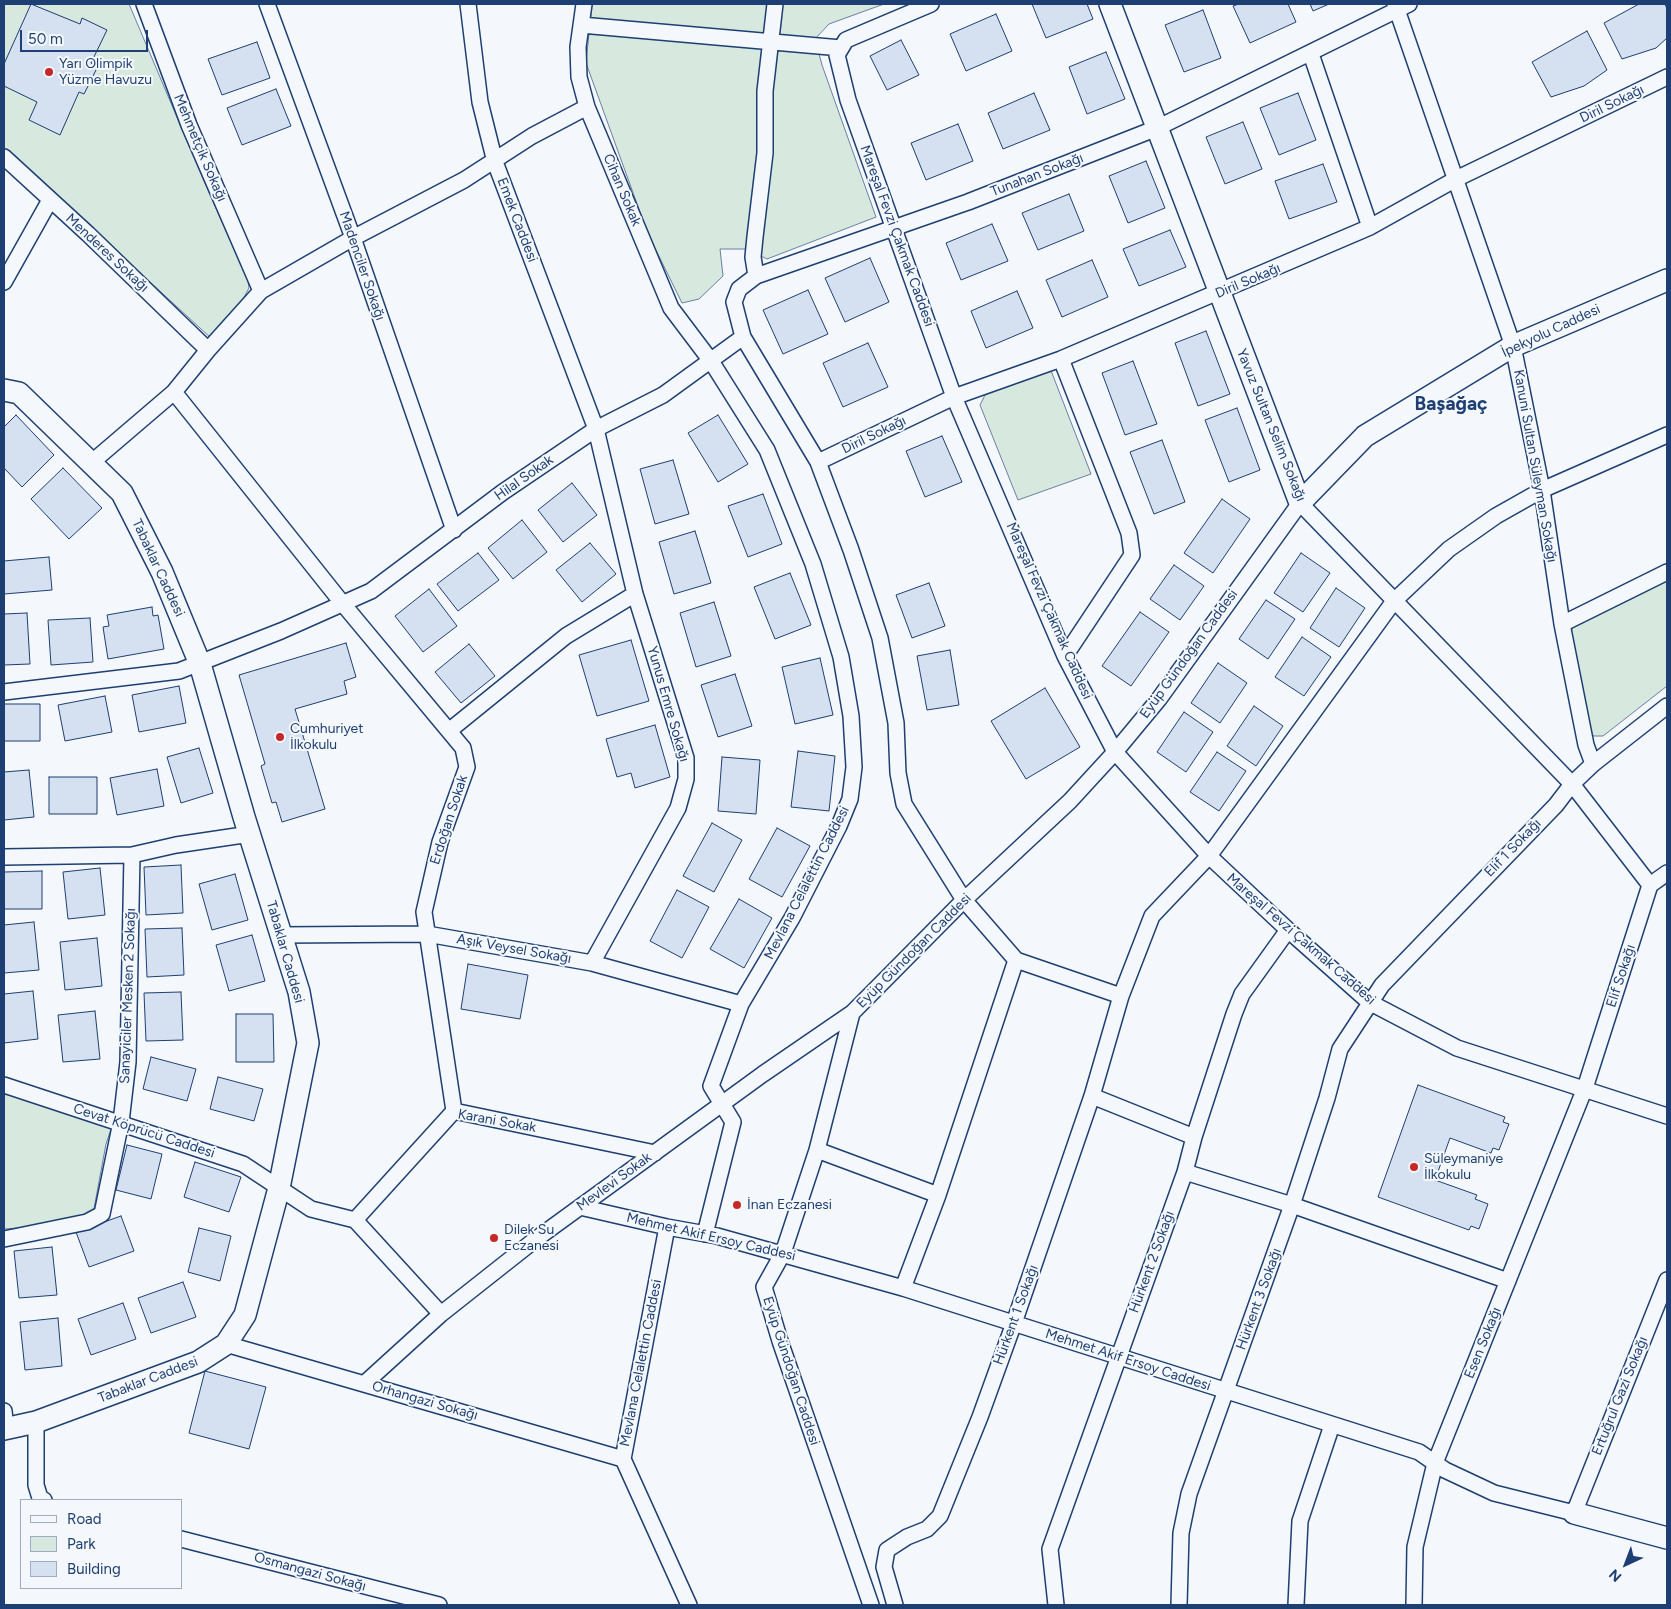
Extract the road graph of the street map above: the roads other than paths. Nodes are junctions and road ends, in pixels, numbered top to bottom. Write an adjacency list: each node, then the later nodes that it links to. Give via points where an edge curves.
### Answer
1 (144, 4): 26 (street, Mehmetçik Sokağı, via 189,125)
2 (267, 4): 22 (street, Madenciler Sokağı)
3 (468, 4): 17 (street, Emek Caddesi, via 480,102)
4 (584, 4): 9 (street, Cihan Sokak)
5 (775, 4): 10 (street)
6 (931, 4): 11 (street, via 846,40)
7 (1110, 4): 15 (street, Yavuz Sultan Selim Sokağı)
8 (1400, 6): 12 (street, Tunahan Sokağı); 18 (street, Kanuni Sultan Süleyman Sokağı)
9 (585, 25): 10 (street); 14 (street, Cihan Sokak, via 578,47 579,77)
10 (771, 42): 11 (street); 23 (street, via 765,91 765,153 754,250)
11 (841, 48): 20 (street, Mareşal Fevzi Çakmak Caddesi, via 837,55 848,100)
12 (1311, 54): 15 (street, Tunahan Sokağı); 21 (street)
13 (1667, 76): 18 (street, Diril Sokağı)
14 (587, 106): 17 (street, via 532,136); 32 (street, Cihan Sokak, via 671,308)
15 (1157, 128): 20 (street, Tunahan Sokağı, via 968,202); 27 (street, Yavuz Sultan Selim Sokağı)
16 (4, 157): 19 (street, Menderes Sokağı)
17 (495, 162): 22 (street); 36 (street, Emek Caddesi)
18 (1456, 179): 21 (street, Diril Sokağı); 29 (street, Kanuni Sultan Süleyman Sokağı)
19 (50, 200): 25 (street); 30 (street, Menderes Sokağı)
20 (894, 227): 23 (street, Tunahan Sokağı); 35 (street, Mareşal Fevzi Çakmak Caddesi)
21 (1370, 227): 27 (street, Diril Sokağı)
22 (353, 238): 26 (street); 42 (street, Madenciler Sokağı)
23 (756, 276): 28 (street, Tunahan Sokağı, via 739,289 734,302)
24 (1667, 280): 29 (street, İpekyolu Caddesi)
25 (4, 282)
26 (261, 291): 30 (street)
27 (1219, 293): 31 (street, Diril Sokağı); 41 (street, Yavuz Sultan Selim Sokağı)
28 (743, 337): 32 (street); 38 (street, Tunahan Sokağı)
29 (1513, 346): 40 (street, Kanuni Sultan Süleyman Sokağı); 41 (street, İpekyolu Caddesi, via 1365,436)
30 (208, 350): 34 (street)
31 (1061, 359): 35 (street, Diril Sokağı); 48 (street, via 1129,533 1132,555)
32 (711, 361): 36 (street, Hilal Sokak, via 663,396); 70 (street, Mevlana Celalettin Caddesi, via 767,450 813,564 841,657 851,716 854,767 850,799 839,826 792,918)
33 (4, 390): 39 (street, Tabaklar Caddesi, via 19,392)
34 (174, 392): 39 (street); 46 (street)
35 (954, 397): 38 (street, Diril Sokağı); 48 (street, Mareşal Fevzi Çakmak Caddesi)
36 (596, 429): 42 (street, Hilal Sokak, via 503,492); 44 (street, Yunus Emre Sokağı)
37 (1667, 435): 40 (street, Hürkent 1 Sokağı)
38 (818, 462): 62 (street, Tunahan Sokağı, via 880,638 896,723 898,773 904,804)
39 (91, 463): 49 (street, Tabaklar Caddesi, via 122,493 162,572)
40 (1542, 490): 45 (street, Hürkent 1 Sokağı, via 1496,516 1449,549); 47 (street, Kanuni Sultan Süleyman Sokağı)
41 (1300, 503): 45 (street, Yavuz Sultan Selim Sokağı); 53 (street, Eyüp Gündoğan Caddesi, via 1159,699)
42 (454, 530): 46 (street, Hilal Sokak, via 371,591)
43 (1667, 572): 47 (street)
44 (635, 594): 52 (street, via 566,636); 67 (street, Yunus Emre Sokağı, via 686,758 686,779 678,808)
45 (1394, 601): 55 (street, Yavuz Sultan Selim Sokağı); 58 (street, Hürkent 1 Sokağı)
46 (343, 604): 49 (street, Hilal Sokak); 52 (street, via 419,698)
47 (1562, 624): 54 (street, Kanuni Sultan Süleyman Sokağı, via 1586,745)
48 (1066, 656): 53 (street, Mareşal Fevzi Çakmak Caddesi)
49 (200, 664): 50 (street, Hilal Sokak, via 178,671); 56 (street, Tabaklar Caddesi)
50 (4, 692)
51 (1667, 706): 54 (street, Elif 1 Sokağı)
52 (450, 730): 64 (street, Erdoğan Sokak, via 462,748 466,767 440,842 428,892 424,912)
53 (1115, 752): 58 (street, Mareşal Fevzi Çakmak Caddesi); 62 (street, Eyüp Gündoğan Caddesi, via 1070,801)
54 (1593, 764): 55 (street, Elif 1 Sokağı)
55 (1572, 784): 61 (street, Yavuz Sultan Selim Sokağı); 69 (street, Elif 1 Sokağı, via 1556,805)
56 (250, 834): 57 (street); 65 (street, Tabaklar Caddesi)
57 (132, 855): 59 (street); 78 (street, Sanayiciler Mesken 2 Sokağı, via 128,1062)
58 (1209, 856): 63 (street, Mareşal Fevzi Çakmak Caddesi); 68 (street, Hürkent 1 Sokağı, via 1152,916)
59 (4, 857)
60 (1667, 873): 61 (street)
61 (1650, 886): 73 (street, Elif Sokağı)
62 (964, 900): 66 (street, Tunahan Sokağı); 71 (street, Eyüp Gündoğan Caddesi)
63 (1288, 930): 69 (street, Mareşal Fevzi Çakmak Caddesi); 79 (street, Hürkent 2 Sokağı, via 1242,994)
64 (427, 934): 65 (street, Aşık Veysel Sokağı); 67 (street, Aşık Veysel Sokağı); 76 (street, Erdoğan Sokak)
65 (281, 935): 83 (street, Tabaklar Caddesi, via 299,992 308,1044)
66 (1016, 960): 68 (street); 84 (street)
67 (592, 963): 70 (street, Aşık Veysel Sokağı)
68 (1121, 996): 74 (street, Hürkent 1 Sokağı)
69 (1369, 1002): 73 (street, Mareşal Fevzi Çakmak Caddesi, via 1458,1048); 85 (street, Hürkent 3 Sokağı, via 1340,1049)
70 (741, 1004): 75 (street, Mevlana Celalettin Caddesi, via 711,1086)
71 (852, 1013): 75 (street, Mevlevi Sokak); 80 (street, Eyüp Gündoğan Caddesi)
72 (4, 1085): 78 (street, Cevat Köprücü Caddesi)
73 (1585, 1088): 77 (street, Mareşal Fevzi Çakmak Caddesi); 93 (street, Esen Sokağı)
74 (1092, 1096): 79 (street); 96 (street, Hürkent 1 Sokağı)
75 (722, 1105): 81 (street, Mevlevi Sokak); 89 (street, Mevlana Celalettin Caddesi, via 733,1122)
76 (454, 1110): 81 (street, Karani Sokak); 87 (street, Karani Sokak)
77 (1667, 1116)
78 (121, 1122): 83 (street, Cevat Köprücü Caddesi, via 243,1164); 90 (street, Sanayiciler Mesken 2 Sokağı, via 102,1214 87,1222)
79 (1194, 1137): 82 (street, Hürkent 2 Sokağı)
80 (818, 1150): 84 (street); 91 (street, Eyüp Gündoğan Caddesi)
81 (655, 1152): 86 (street, Mevlevi Sokak)
82 (1185, 1172): 85 (street); 98 (street, Hürkent 2 Sokağı)
83 (279, 1188): 87 (street, Cevat Köprücü Caddesi, via 311,1209); 97 (street, Tabaklar Caddesi, via 245,1316)
84 (938, 1195): 94 (street)
85 (1292, 1205): 93 (street); 100 (street, Hürkent 3 Sokağı)
86 (580, 1207): 88 (street, Mehmet Akif Ersoy Caddesi); 95 (street, Mevlevi Sokak)
87 (355, 1220): 95 (street)
88 (667, 1227): 89 (street, Mehmet Akif Ersoy Caddesi); 104 (street, Mevlana Celalettin Caddesi)
89 (705, 1234): 91 (street, Mehmet Akif Ersoy Caddesi)
90 (4, 1239)
91 (783, 1253): 94 (street, Mehmet Akif Ersoy Caddesi); 112 (street, Eyüp Gündoğan Caddesi, via 764,1287)
92 (1667, 1280): 107 (street, Ertuğrul Gazi Sokağı)
93 (1508, 1281): 105 (street, Esen Sokağı)
94 (903, 1288): 96 (street, Mehmet Akif Ersoy Caddesi)
95 (441, 1314): 99 (street, Mevlevi Sokak)
96 (1014, 1323): 98 (street, Mehmet Akif Ersoy Caddesi); 113 (street, Hürkent 1 Sokağı, via 940,1516 927,1529 887,1550 884,1567)
97 (226, 1344): 99 (street, Orhangazi Sokağı); 101 (street, Tabaklar Caddesi, via 198,1362)
98 (1117, 1357): 100 (street, Mehmet Akif Ersoy Caddesi); 114 (street, Hürkent 2 Sokağı, via 1050,1549)
99 (364, 1384): 104 (street, Orhangazi Sokağı)
100 (1226, 1391): 103 (street, Mehmet Akif Ersoy Caddesi); 115 (street, Hürkent 3 Sokağı, via 1189,1494 1182,1533)
101 (36, 1422): 102 (street, Tabaklar Caddesi); 106 (street, via 36,1485)
102 (4, 1423)
103 (1332, 1425): 105 (street, Mehmet Akif Ersoy Caddesi, via 1419,1452); 116 (street, via 1300,1521)
104 (623, 1460): 111 (street, Mevlana Celalettin Caddesi)
105 (1434, 1463): 107 (street, Mehmet Akif Ersoy Caddesi, via 1494,1493); 117 (street, Esen Sokağı, via 1415,1548)
106 (42, 1499)
107 (1574, 1512): 108 (street, Mehmet Akif Ersoy Caddesi)
108 (1667, 1538)
109 (182, 1539): 110 (street, Osmangazi Sokağı)
110 (439, 1605)
111 (689, 1605)
112 (871, 1605)
113 (895, 1605)
114 (1056, 1605)
115 (1178, 1605)
116 (1296, 1605)
117 (1414, 1605)

